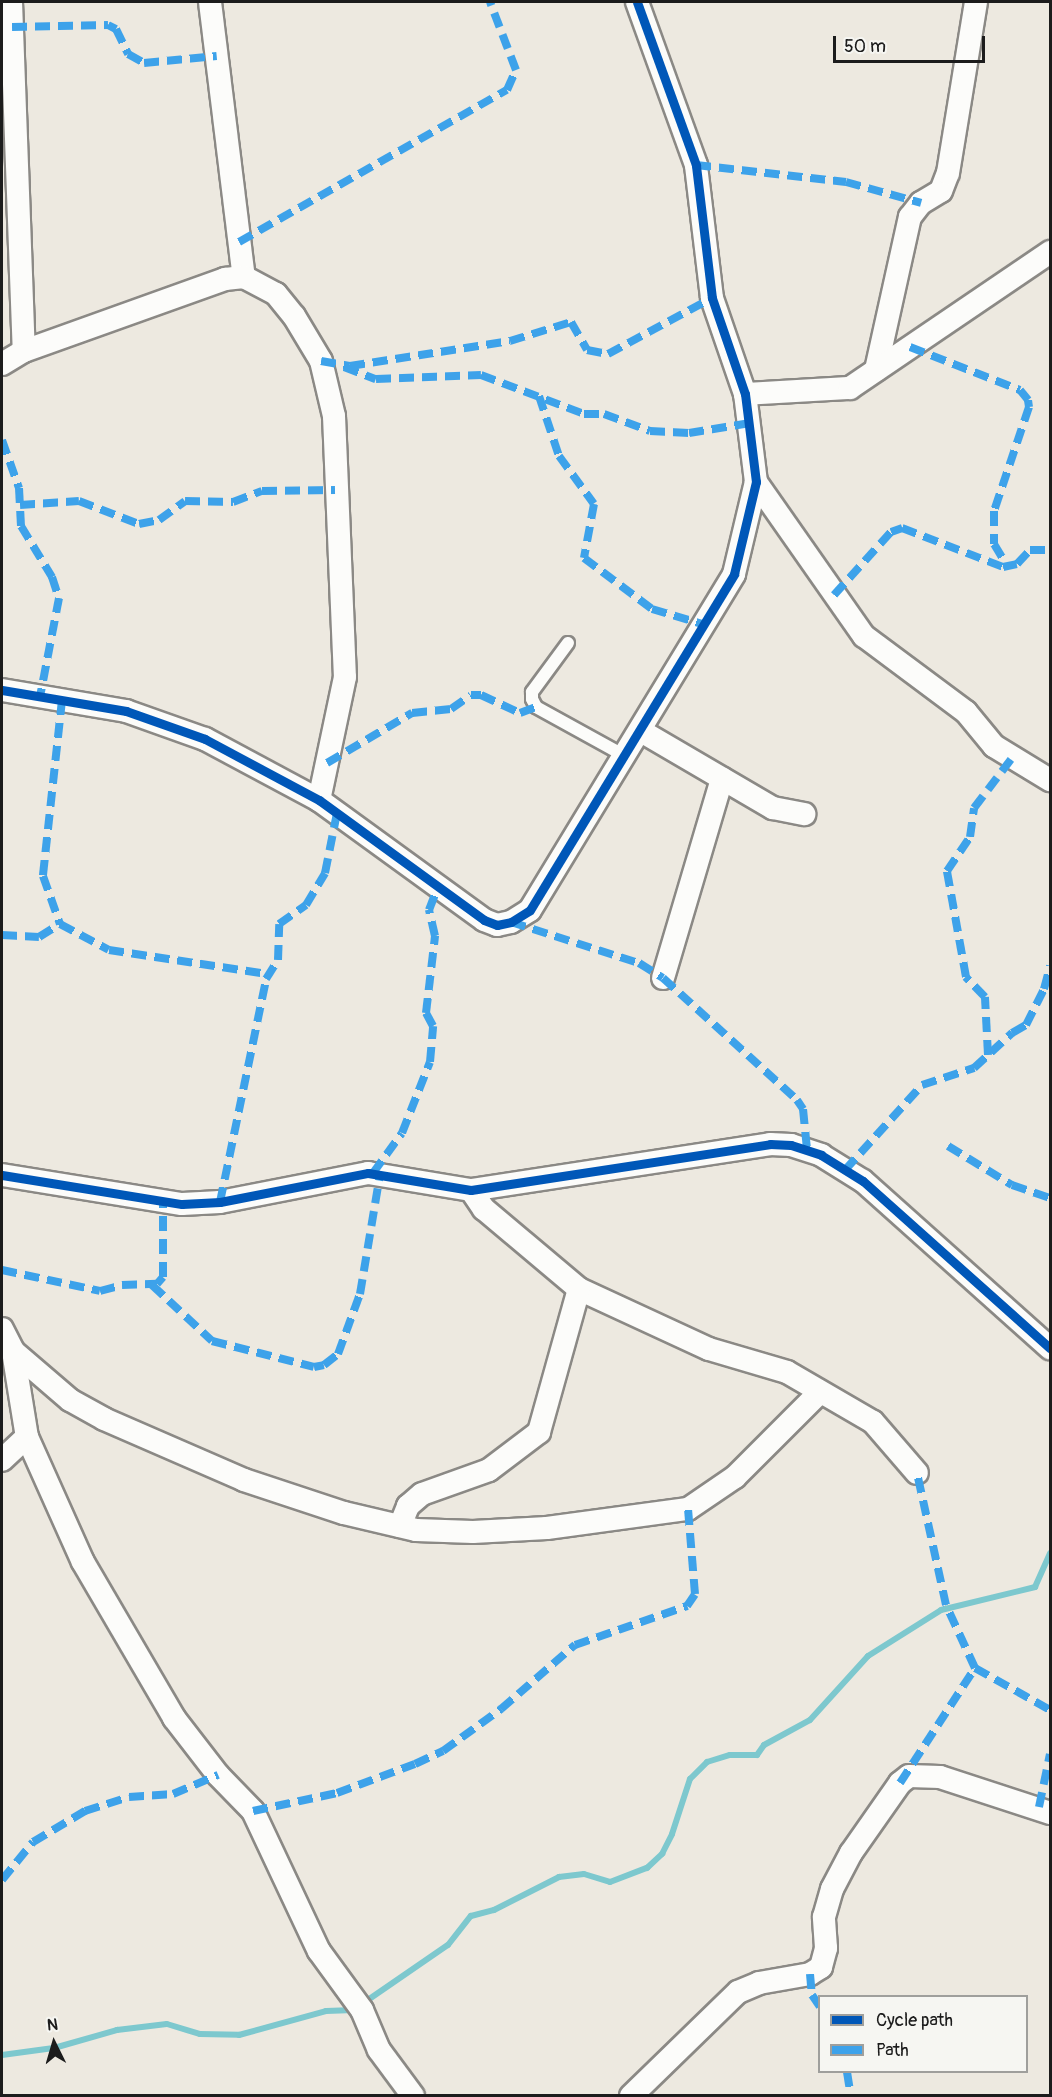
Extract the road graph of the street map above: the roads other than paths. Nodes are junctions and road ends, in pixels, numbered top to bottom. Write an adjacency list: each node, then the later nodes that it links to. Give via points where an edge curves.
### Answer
1 (12, 2): 5 (street)
2 (210, 2): 7 (street)
3 (637, 2): 11 (street, via 696,165 712,298)
4 (976, 2): 10 (street, via 948,173 940,191 921,203 910,217)
5 (7, 42): 8 (street)
6 (1050, 252): 10 (street)
7 (244, 277): 8 (street, via 225,279); 19 (street, via 276,294 294,316 321,361 334,416 345,677)
8 (24, 351): 9 (street)
9 (2, 364)
10 (876, 370): 11 (street, via 850,388 837,391)
11 (745, 394): 12 (street)
12 (756, 482): 15 (street, via 734,574); 18 (street, via 864,636 966,712 994,746)
13 (568, 643): 16 (lane, via 532,692 532,699 536,706)
14 (2, 690): 19 (street, via 126,711 205,739)
15 (641, 731): 16 (street); 17 (street)
16 (625, 756): 19 (street, via 530,910 511,922 497,925 484,920)
17 (722, 779): 20 (street, via 773,808); 21 (street)
18 (1050, 780)
19 (319, 800)
20 (804, 814)
21 (663, 978)
22 (2, 1175): 23 (street, via 183,1204 220,1202 368,1173)
23 (471, 1190): 24 (street, via 484,1209); 26 (street, via 770,1144 807,1149 863,1181)
24 (579, 1289): 28 (street, via 709,1349 787,1372); 32 (street, via 538,1432 489,1470 422,1494 408,1506)
25 (2, 1329): 27 (street)
26 (1050, 1348)
27 (13, 1351): 29 (street); 32 (street, via 70,1400 104,1419 244,1480 344,1513)
28 (820, 1392): 31 (street, via 873,1422); 32 (street, via 735,1477 688,1509 547,1528 472,1532)
29 (27, 1437): 30 (street); 34 (street, via 83,1562 130,1645 174,1718 253,1811 319,1951 357,2001 379,2050)
30 (2, 1460)
31 (917, 1473)
32 (400, 1526)
33 (1050, 1813): 35 (street, via 940,1777 909,1776 857,1844 832,1889 824,1917 826,1948 821,1967 810,1974 759,1983 738,1992)
34 (413, 2096)
35 (631, 2096)

